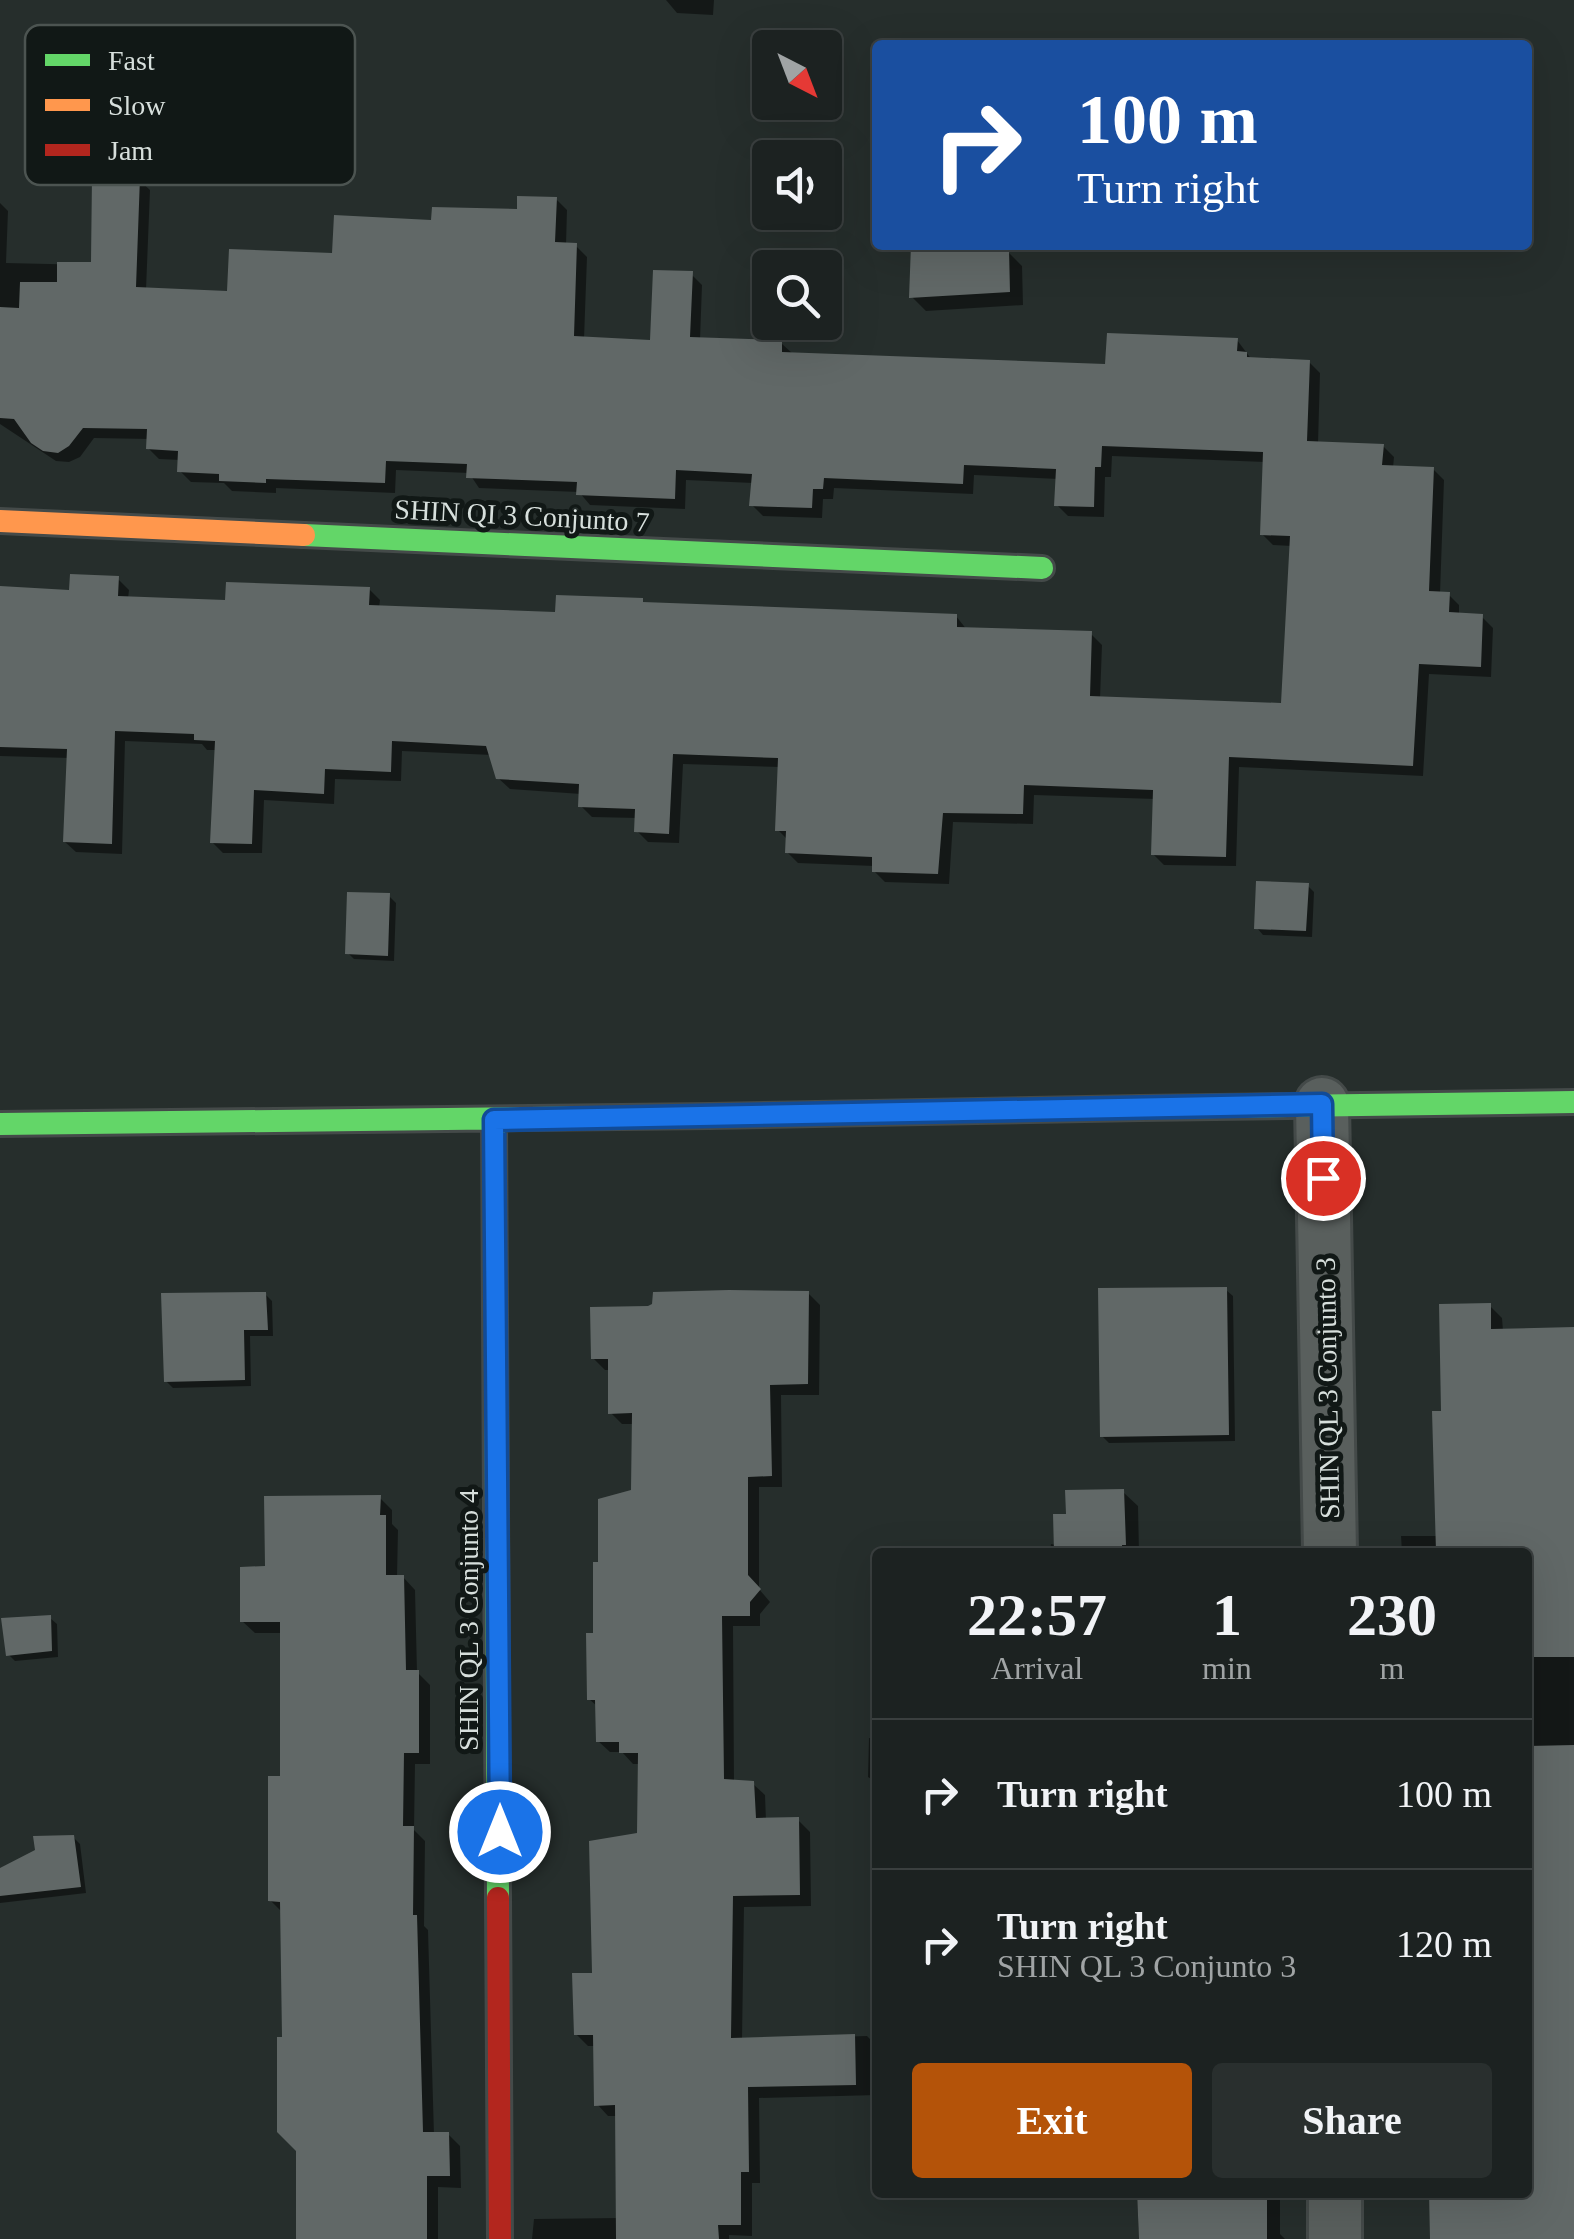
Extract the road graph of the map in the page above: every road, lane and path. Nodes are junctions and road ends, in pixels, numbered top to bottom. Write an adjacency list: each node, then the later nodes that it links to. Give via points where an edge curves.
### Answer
1 (0, 522): 2 (street, SHIN QI 3 Conjunto 7)
2 (1042, 568)
3 (1574, 1102): 4 (street)
4 (1322, 1104): 5 (street); 7 (street, SHIN QL 3 Conjunto 3)
5 (494, 1120): 6 (street); 9 (street, SHIN QL 3 Conjunto 4)
6 (0, 1124)
7 (1330, 1548)
8 (1335, 2198): 10 (street)
9 (500, 2239)
10 (1336, 2239)

